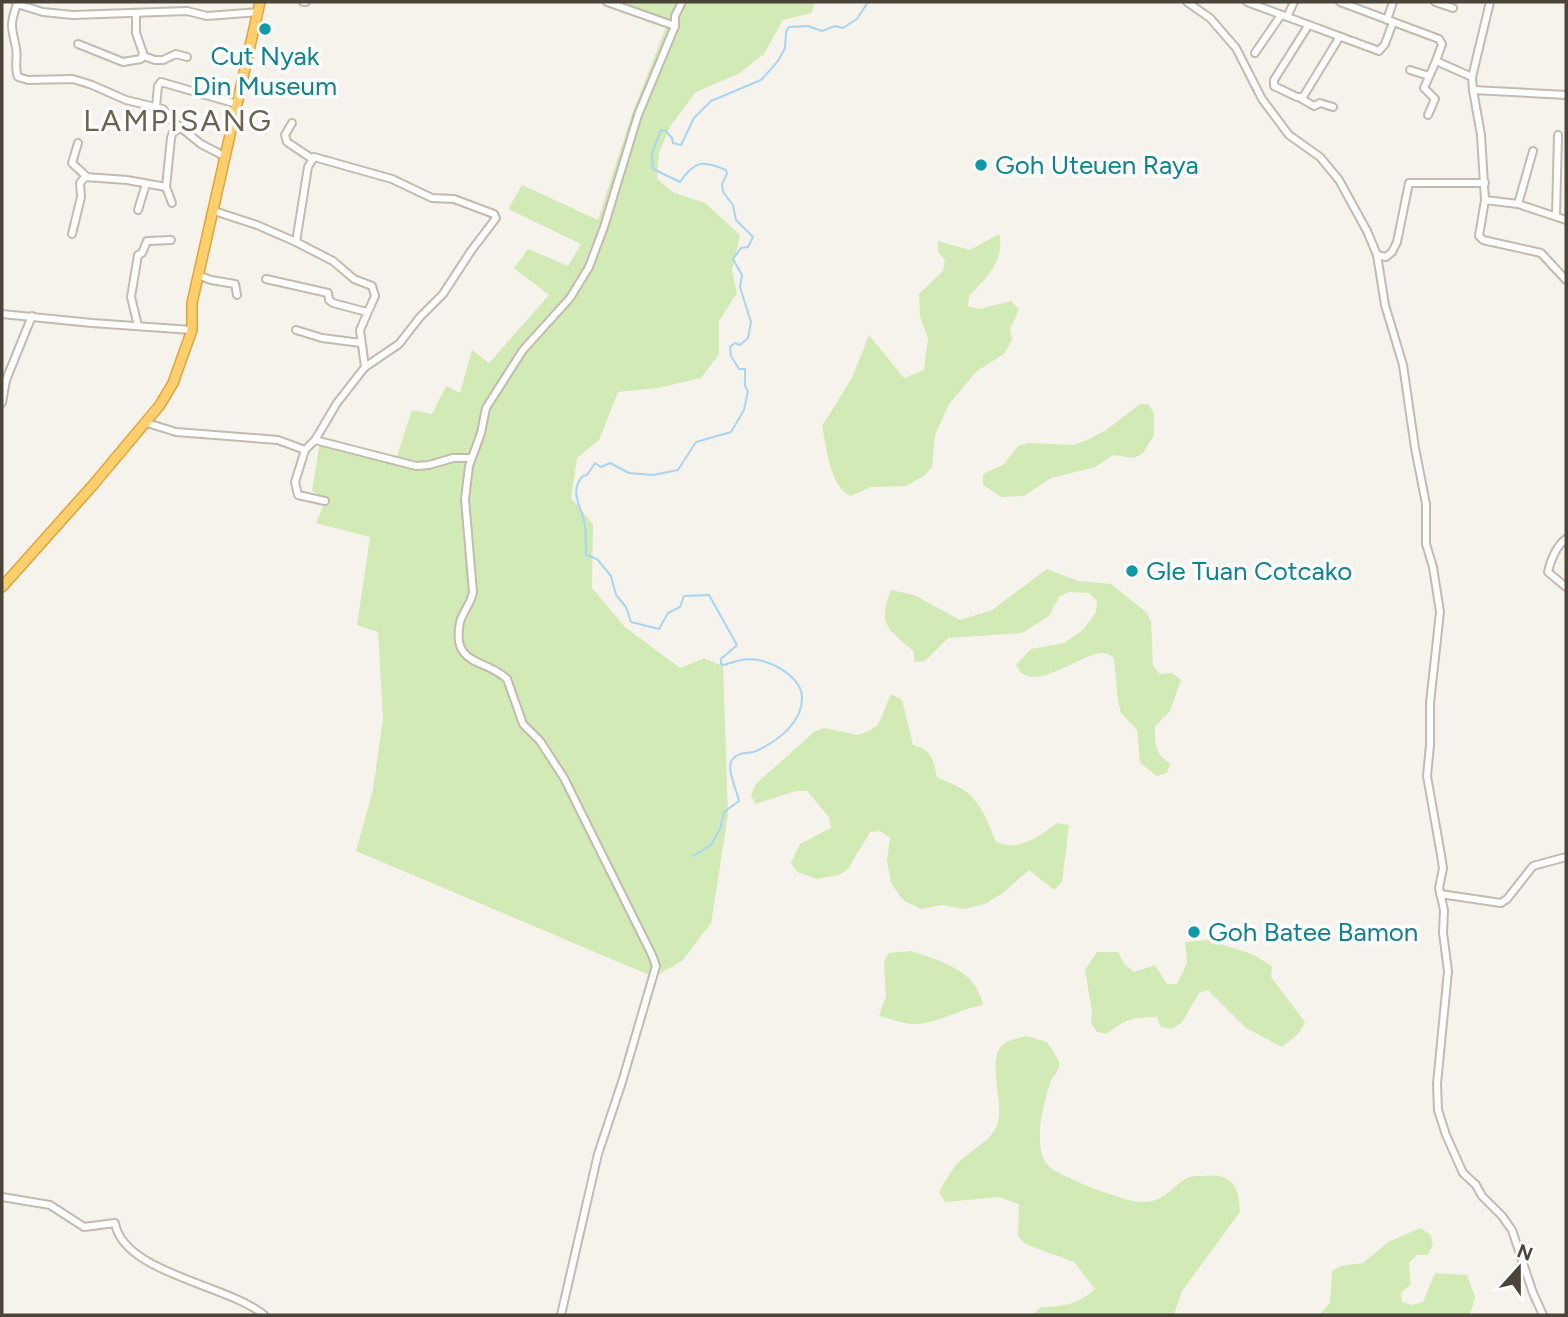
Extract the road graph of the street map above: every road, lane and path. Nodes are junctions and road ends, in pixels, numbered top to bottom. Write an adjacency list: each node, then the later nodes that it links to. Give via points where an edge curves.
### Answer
1 (607, 2): 15 (street)
2 (682, 2): 15 (street)
3 (1187, 2): 54 (street, via 1210,18 1236,48 1262,99 1289,135 1321,157 1339,180)
4 (1247, 2): 13 (street)
5 (1294, 2): 13 (street)
6 (1340, 2): 14 (street)
7 (1393, 2): 14 (street)
8 (1435, 2): 11 (street)
9 (1490, 2): 25 (street)
10 (259, 7): 12 (street, via 207,16 187,11); 29 (highway)
11 (1453, 8)
12 (136, 13): 20 (street); 30 (street, via 73,15 16,4 11,27 16,72 28,80 72,79)
13 (1284, 16): 16 (street); 19 (street)
14 (1390, 21): 17 (street, via 1379,51); 22 (street, via 1439,39 1442,44)
15 (675, 26): 71 (street, via 638,115 589,267 580,285 523,350 488,402)
16 (1308, 26): 17 (street); 28 (street, via 1273,84)
17 (1339, 38): 28 (street)
18 (78, 44): 20 (street, via 123,62)
19 (1255, 53)
20 (143, 56): 21 (street, via 155,60 176,54)
21 (187, 57)
22 (1436, 61): 24 (street); 25 (street)
23 (1410, 71): 24 (street)
24 (1429, 76): 32 (street, via 1425,91 1435,99)
25 (1472, 77): 26 (street)
26 (1473, 90): 27 (street); 41 (street)
27 (1566, 95)
28 (1300, 98): 31 (street, via 1314,106)
29 (237, 104): 30 (street, via 161,82); 38 (highway)
30 (156, 107): 34 (street)
31 (1333, 107)
32 (1428, 115)
33 (292, 123): 39 (street, via 285,135 287,142)
34 (182, 128): 38 (street); 43 (street, via 172,135)
35 (1558, 135): 49 (street)
36 (78, 143): 40 (street, via 72,163)
37 (1533, 151): 46 (street)
38 (226, 158): 48 (highway)
39 (311, 158): 53 (street); 66 (street, via 392,178 432,198 454,199 495,216 443,294 399,344)
40 (88, 177): 42 (street); 51 (street, via 80,183)
41 (1485, 183): 44 (street); 54 (street, via 1409,183 1395,247 1386,257)
42 (146, 184): 43 (street); 47 (street)
43 (166, 187): 45 (street)
44 (1485, 200): 46 (street); 57 (street, via 1481,238 1541,253)
45 (172, 203)
46 (1518, 204): 49 (street)
47 (138, 210)
48 (214, 211): 53 (street); 55 (highway)
49 (1556, 216): 50 (street)
50 (1566, 220)
51 (72, 234)
52 (171, 240): 62 (street, via 147,241 138,255 131,297)
53 (296, 242): 59 (street, via 372,286 375,296)
54 (1377, 255): 77 (street, via 1385,305 1403,365 1426,504 1426,544 1440,612 1427,776 1441,855)
55 (198, 275): 58 (street, via 232,282); 63 (highway)
56 (266, 279): 59 (street, via 328,293 333,303)
57 (1566, 280)
58 (237, 295)
59 (367, 312): 65 (street, via 359,330)
60 (2, 314): 61 (street)
61 (32, 316): 62 (street); 67 (street, via 6,380)
62 (138, 326): 63 (street)
63 (192, 330): 68 (highway, via 173,383)
64 (296, 330): 65 (street)
65 (361, 343): 66 (street)
66 (365, 367): 69 (street)
67 (2, 403)
68 (147, 423): 70 (street, via 176,432 278,440); 74 (highway)
69 (315, 440): 70 (street); 71 (street, via 416,466)
70 (305, 450): 72 (street, via 295,482 298,495)
71 (471, 458): 80 (street, via 466,499 473,592 461,618 463,652 472,662 507,679 523,724 564,778 656,966 598,1154)
72 (325, 501)
73 (1566, 540): 75 (street, via 1548,572)
74 (2, 587)
75 (1566, 587)
76 (1566, 857): 77 (street, via 1535,865 1501,903)
77 (1440, 894): 81 (street, via 1448,971 1438,1110 1463,1173 1512,1230)
78 (2, 1196): 79 (street, via 55,1207 84,1227 116,1223 120,1239 158,1267 216,1289)
79 (264, 1315)
80 (561, 1315)
81 (1543, 1315)

